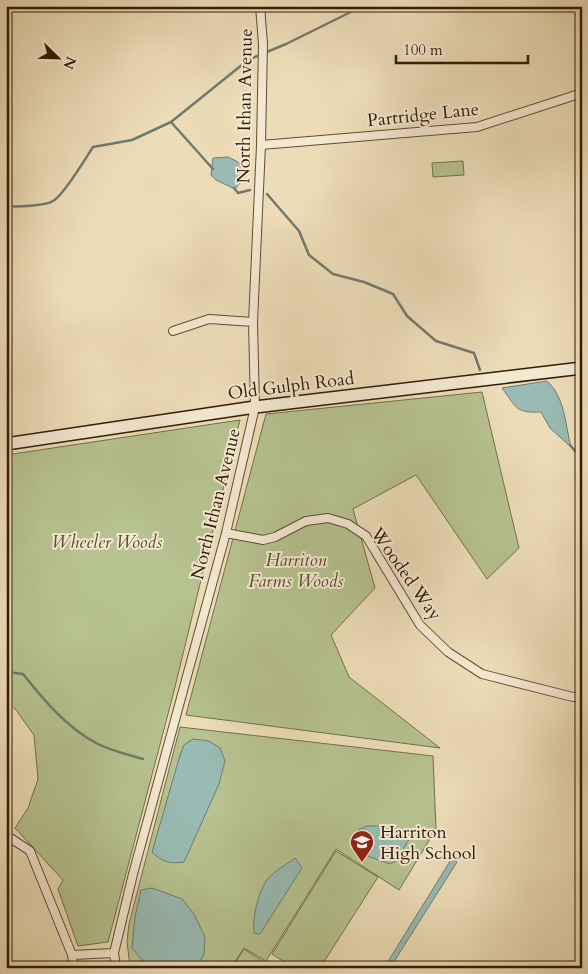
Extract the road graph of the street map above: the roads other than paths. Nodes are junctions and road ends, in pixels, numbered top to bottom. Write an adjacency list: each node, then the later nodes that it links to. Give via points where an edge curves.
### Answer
1 (260, 6): 3 (street, North Ithan Avenue)
2 (582, 93): 3 (street, Partridge Lane, via 477,127)
3 (262, 145): 4 (street, North Ithan Avenue)
4 (253, 322): 5 (street, via 208,319); 7 (street, North Ithan Avenue)
5 (173, 331)
6 (582, 368): 7 (street, Old Gulph Road)
7 (255, 407): 8 (street, Old Gulph Road); 9 (street, North Ithan Avenue)
8 (6, 444)
9 (226, 533): 10 (street, Wooded Way, via 263,540 306,521 328,518 348,524 366,536 420,625 448,652 482,674 573,697); 12 (street, North Ithan Avenue)
10 (582, 696)
11 (6, 835): 13 (street, via 30,851)
12 (114, 953): 13 (street); 15 (street, North Ithan Avenue)
13 (72, 955): 14 (street)
14 (74, 968)
15 (116, 968)

